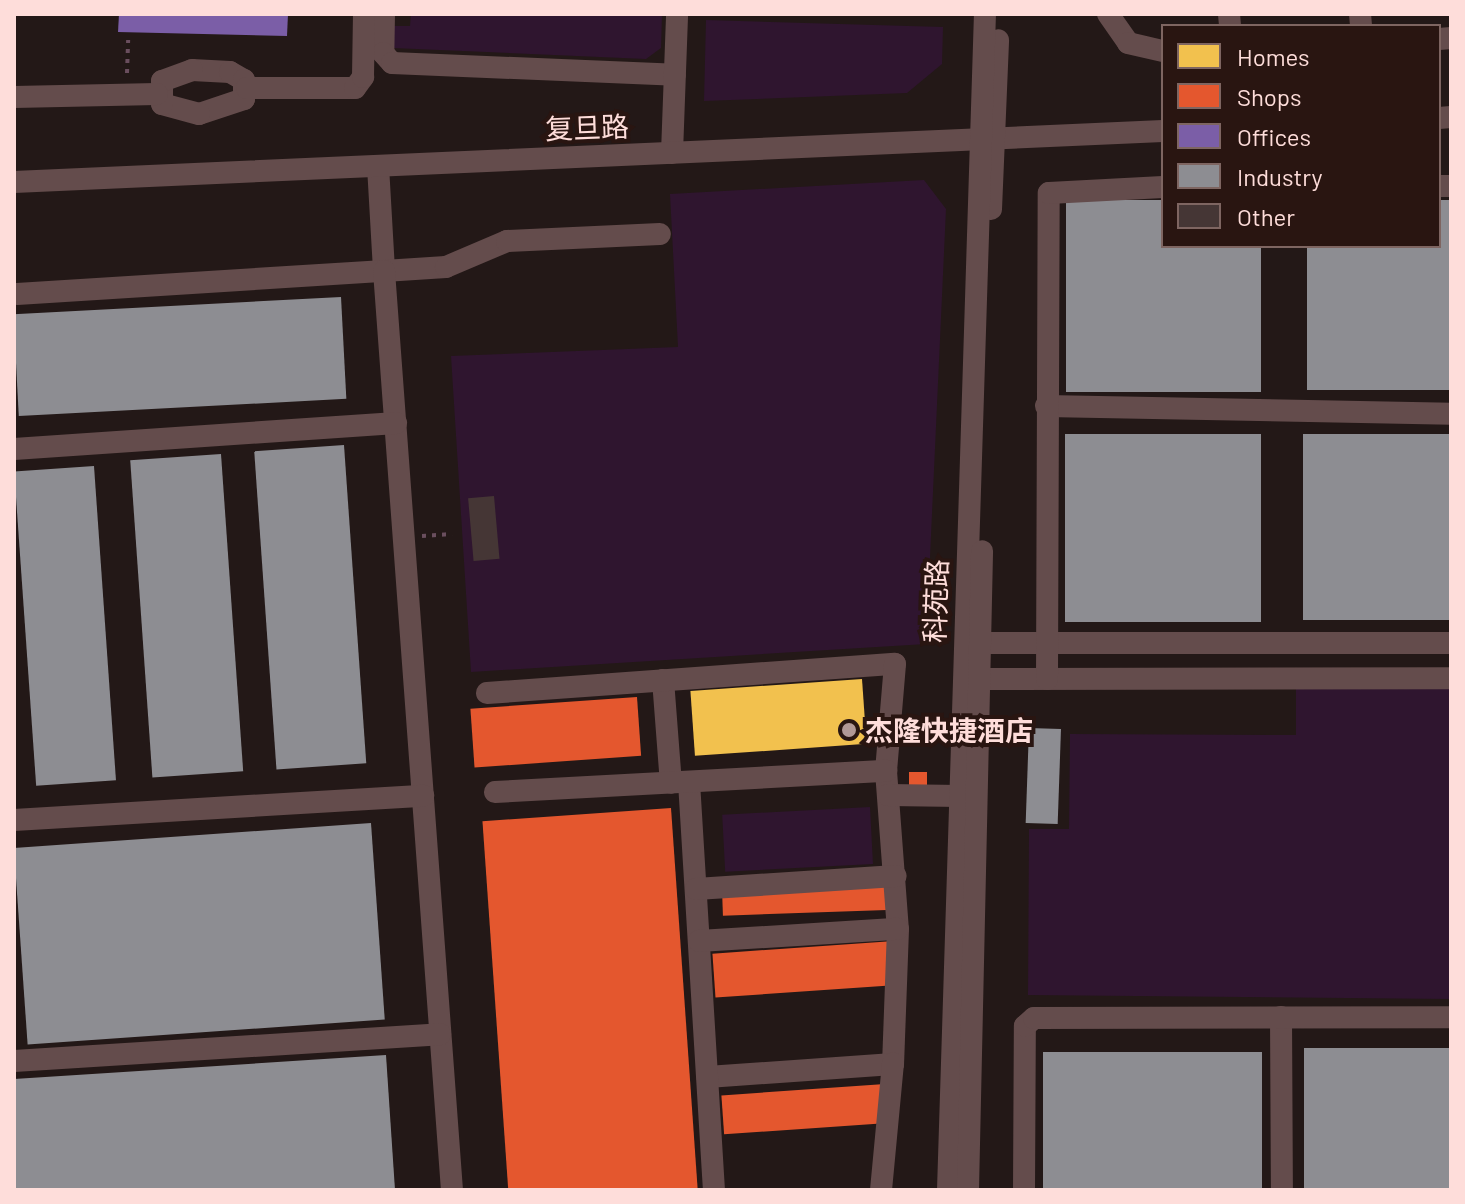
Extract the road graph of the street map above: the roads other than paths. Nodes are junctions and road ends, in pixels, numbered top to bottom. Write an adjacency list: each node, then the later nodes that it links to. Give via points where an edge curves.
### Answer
1 (364, 14): 9 (street, via 363,77 355,88)
2 (384, 14): 8 (street, via 383,53 392,63)
3 (677, 14): 8 (street)
4 (985, 14): 13 (street, 科苑路)
5 (1000, 14): 13 (street, 科苑路)
6 (1108, 14): 7 (street, via 1128,43)
7 (1161, 51)
8 (675, 75): 14 (street)
9 (247, 88): 10 (street, via 230,72 192,70 162,81); 10 (street, via 237,107 199,114 173,110)
10 (157, 94): 11 (street)
11 (14, 97)
12 (1161, 131): 13 (street, 复旦路)
13 (986, 139): 14 (street, 复旦路); 25 (street, 科苑路); 38 (street, 科苑路)
14 (672, 153): 15 (street, 复旦路)
15 (378, 166): 16 (street, 复旦路); 19 (street)
16 (14, 182)
17 (1161, 187): 21 (street, via 1049,193)
18 (660, 234): 19 (street, via 507,241 446,267)
19 (384, 271): 20 (street); 23 (street)
20 (17, 294)
21 (1046, 406): 22 (street); 26 (street)
22 (1451, 414)
23 (396, 423): 24 (street); 37 (street)
24 (14, 449)
25 (980, 643): 26 (street); 29 (street, 科苑路)
26 (1046, 643): 27 (street); 30 (street)
27 (1451, 643)
28 (1451, 678): 30 (street)
29 (979, 679): 30 (street); 54 (street, 科苑路)
30 (1047, 679)
31 (663, 680): 32 (street); 33 (street, via 895,664); 34 (street)
32 (487, 693)
33 (886, 771): 34 (street); 36 (street)
34 (680, 783): 35 (street); 41 (street)
35 (495, 792)
36 (888, 795): 38 (street); 40 (street)
37 (423, 796): 39 (street); 46 (street)
38 (960, 796): 53 (street, 科苑路)
39 (14, 820)
40 (896, 876): 41 (street); 42 (street)
41 (696, 889): 43 (street)
42 (898, 929): 43 (street); 48 (street)
43 (699, 941): 49 (street)
44 (1281, 1017): 45 (street); 55 (street, via 1034,1018 1025,1026); 56 (street)
45 (1451, 1017)
46 (440, 1034): 47 (street); 50 (street)
47 (14, 1061)
48 (893, 1064): 49 (street); 52 (street)
49 (707, 1077): 51 (street)
50 (452, 1190)
51 (714, 1190)
52 (881, 1190)
53 (948, 1190)
54 (968, 1190)
55 (1024, 1190)
56 (1282, 1190)

